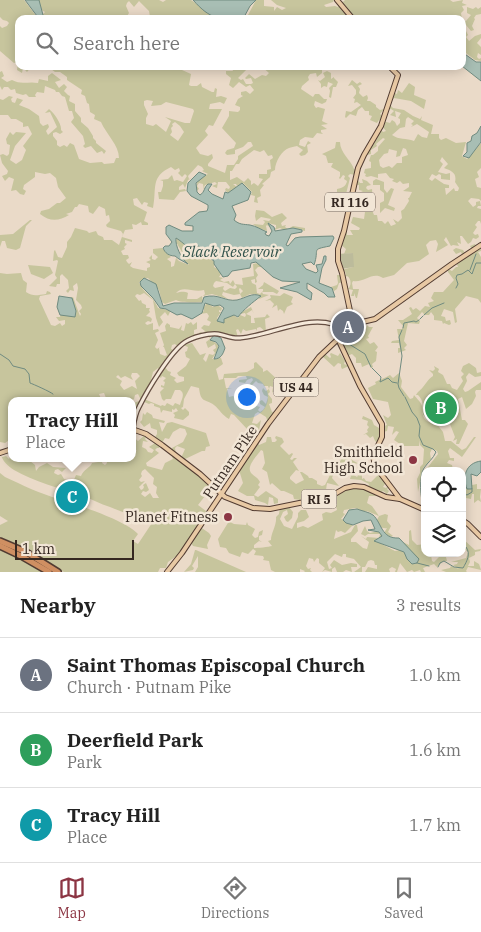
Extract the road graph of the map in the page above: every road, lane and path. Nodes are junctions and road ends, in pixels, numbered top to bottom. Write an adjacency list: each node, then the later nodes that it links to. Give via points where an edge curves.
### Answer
1 (337, 0): 2 (main road)
2 (350, 15)
3 (394, 72): 4 (main road, RI 116); 4 (main road, RI 116, via 398,75)
4 (395, 84): 6 (main road, RI 116, via 381,126 360,163 338,249)
5 (481, 245): 6 (main road, Putnam Pike / US 44, via 375,319 359,322)
6 (350, 328): 7 (main road, Putnam Pike / US 44); 8 (main road, via 310,323 241,338 211,334 189,340 170,358)
7 (336, 341): 10 (main road, Putnam Pike / US 44, via 317,360 268,424); 11 (main road, via 341,344 383,427 382,437 373,453 374,463)
8 (136, 416)
9 (136, 430): 10 (main road, RI 5, via 157,441 195,469)
10 (222, 494): 11 (main road, RI 5, via 254,508 270,509 329,497 354,486 364,487 386,498); 19 (main road, Putnam Pike / US 44)
11 (400, 499): 12 (main road, RI 5)
12 (421, 508)
13 (466, 523): 14 (main road)
14 (481, 537)
15 (0, 541): 18 (highway, via 28,553)
16 (0, 546): 17 (highway)
17 (49, 572)
18 (58, 572)
19 (167, 572)

